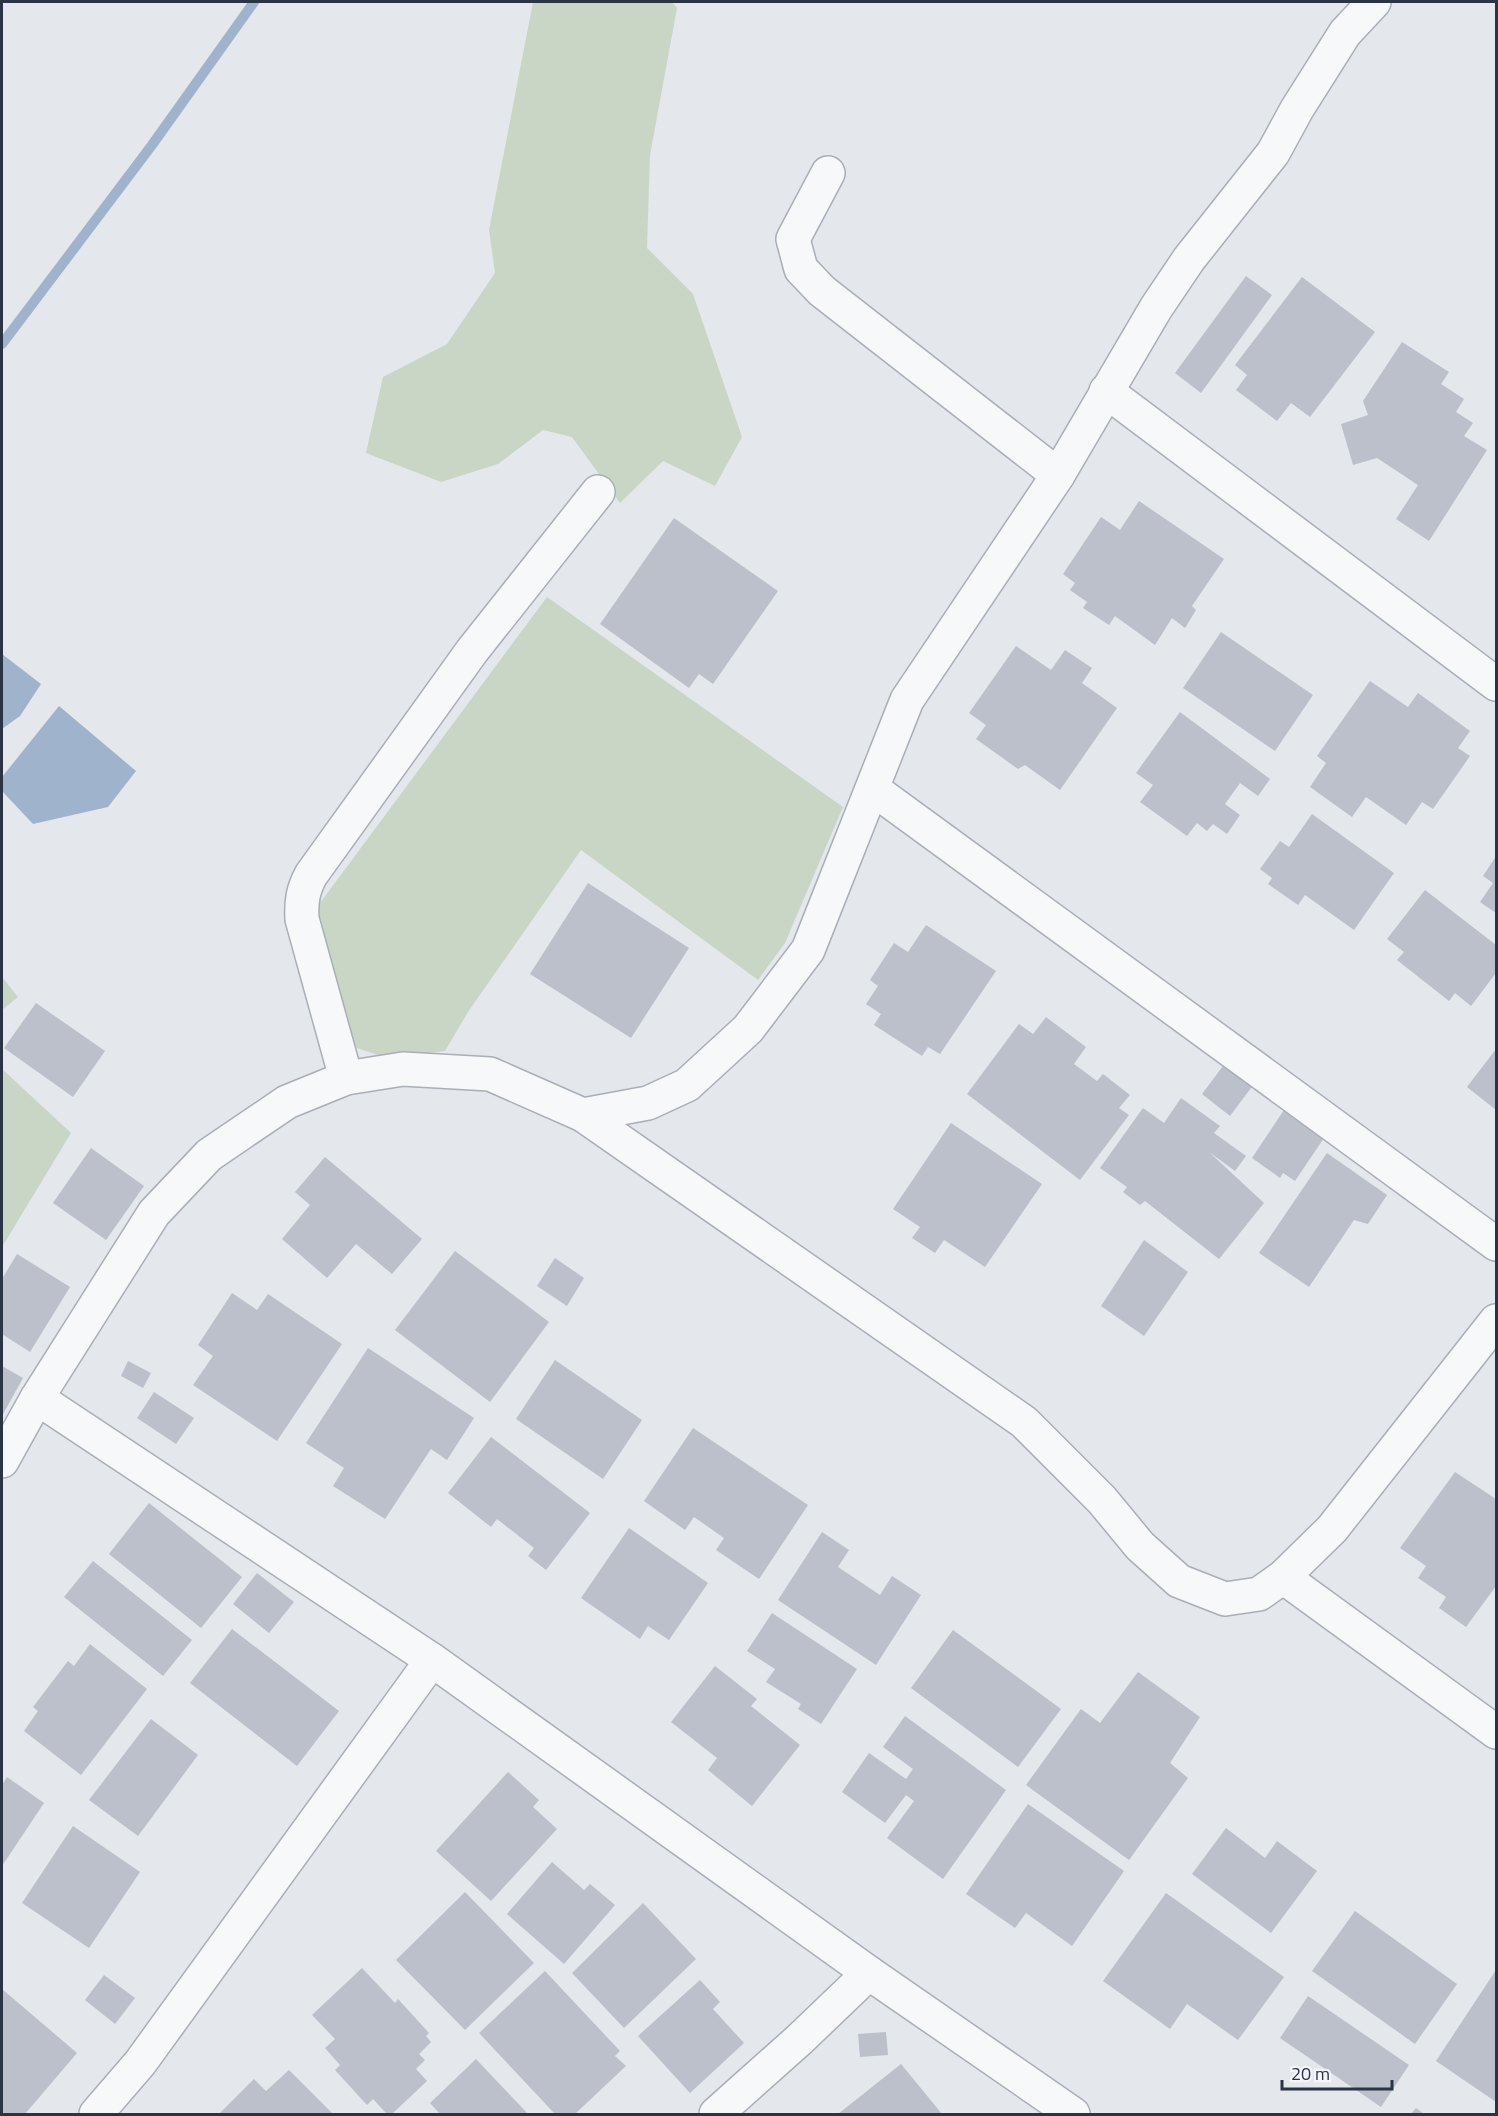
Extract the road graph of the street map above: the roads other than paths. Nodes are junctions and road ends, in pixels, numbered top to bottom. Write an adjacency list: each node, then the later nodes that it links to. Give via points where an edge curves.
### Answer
1 (1374, 2): 3 (street, via 1345,33 1273,153 1189,259)
2 (828, 173): 4 (street, via 793,239 801,269 822,291)
3 (1106, 392): 4 (street); 6 (street)
4 (1058, 475): 7 (street, via 907,700)
5 (598, 492): 8 (street, via 472,651 304,889 302,919)
6 (1497, 684)
7 (873, 789): 9 (street, via 808,950 748,1029 687,1084 648,1103); 10 (street)
8 (345, 1078): 9 (street, via 403,1069 490,1074); 12 (street, via 287,1101 209,1155 154,1213)
9 (583, 1115): 14 (street, via 1024,1422 1102,1500 1140,1546 1179,1581 1225,1599 1259,1594)
10 (1497, 1244)
11 (1497, 1321): 14 (street, via 1332,1529)
12 (37, 1398): 13 (street); 15 (street)
13 (2, 1461)
14 (1283, 1576): 16 (street)
15 (432, 1660): 17 (street); 18 (street, via 140,2063)
16 (1497, 1732)
17 (869, 1973): 19 (street); 20 (street)
18 (96, 2115)
19 (716, 2115)
20 (1073, 2115)

